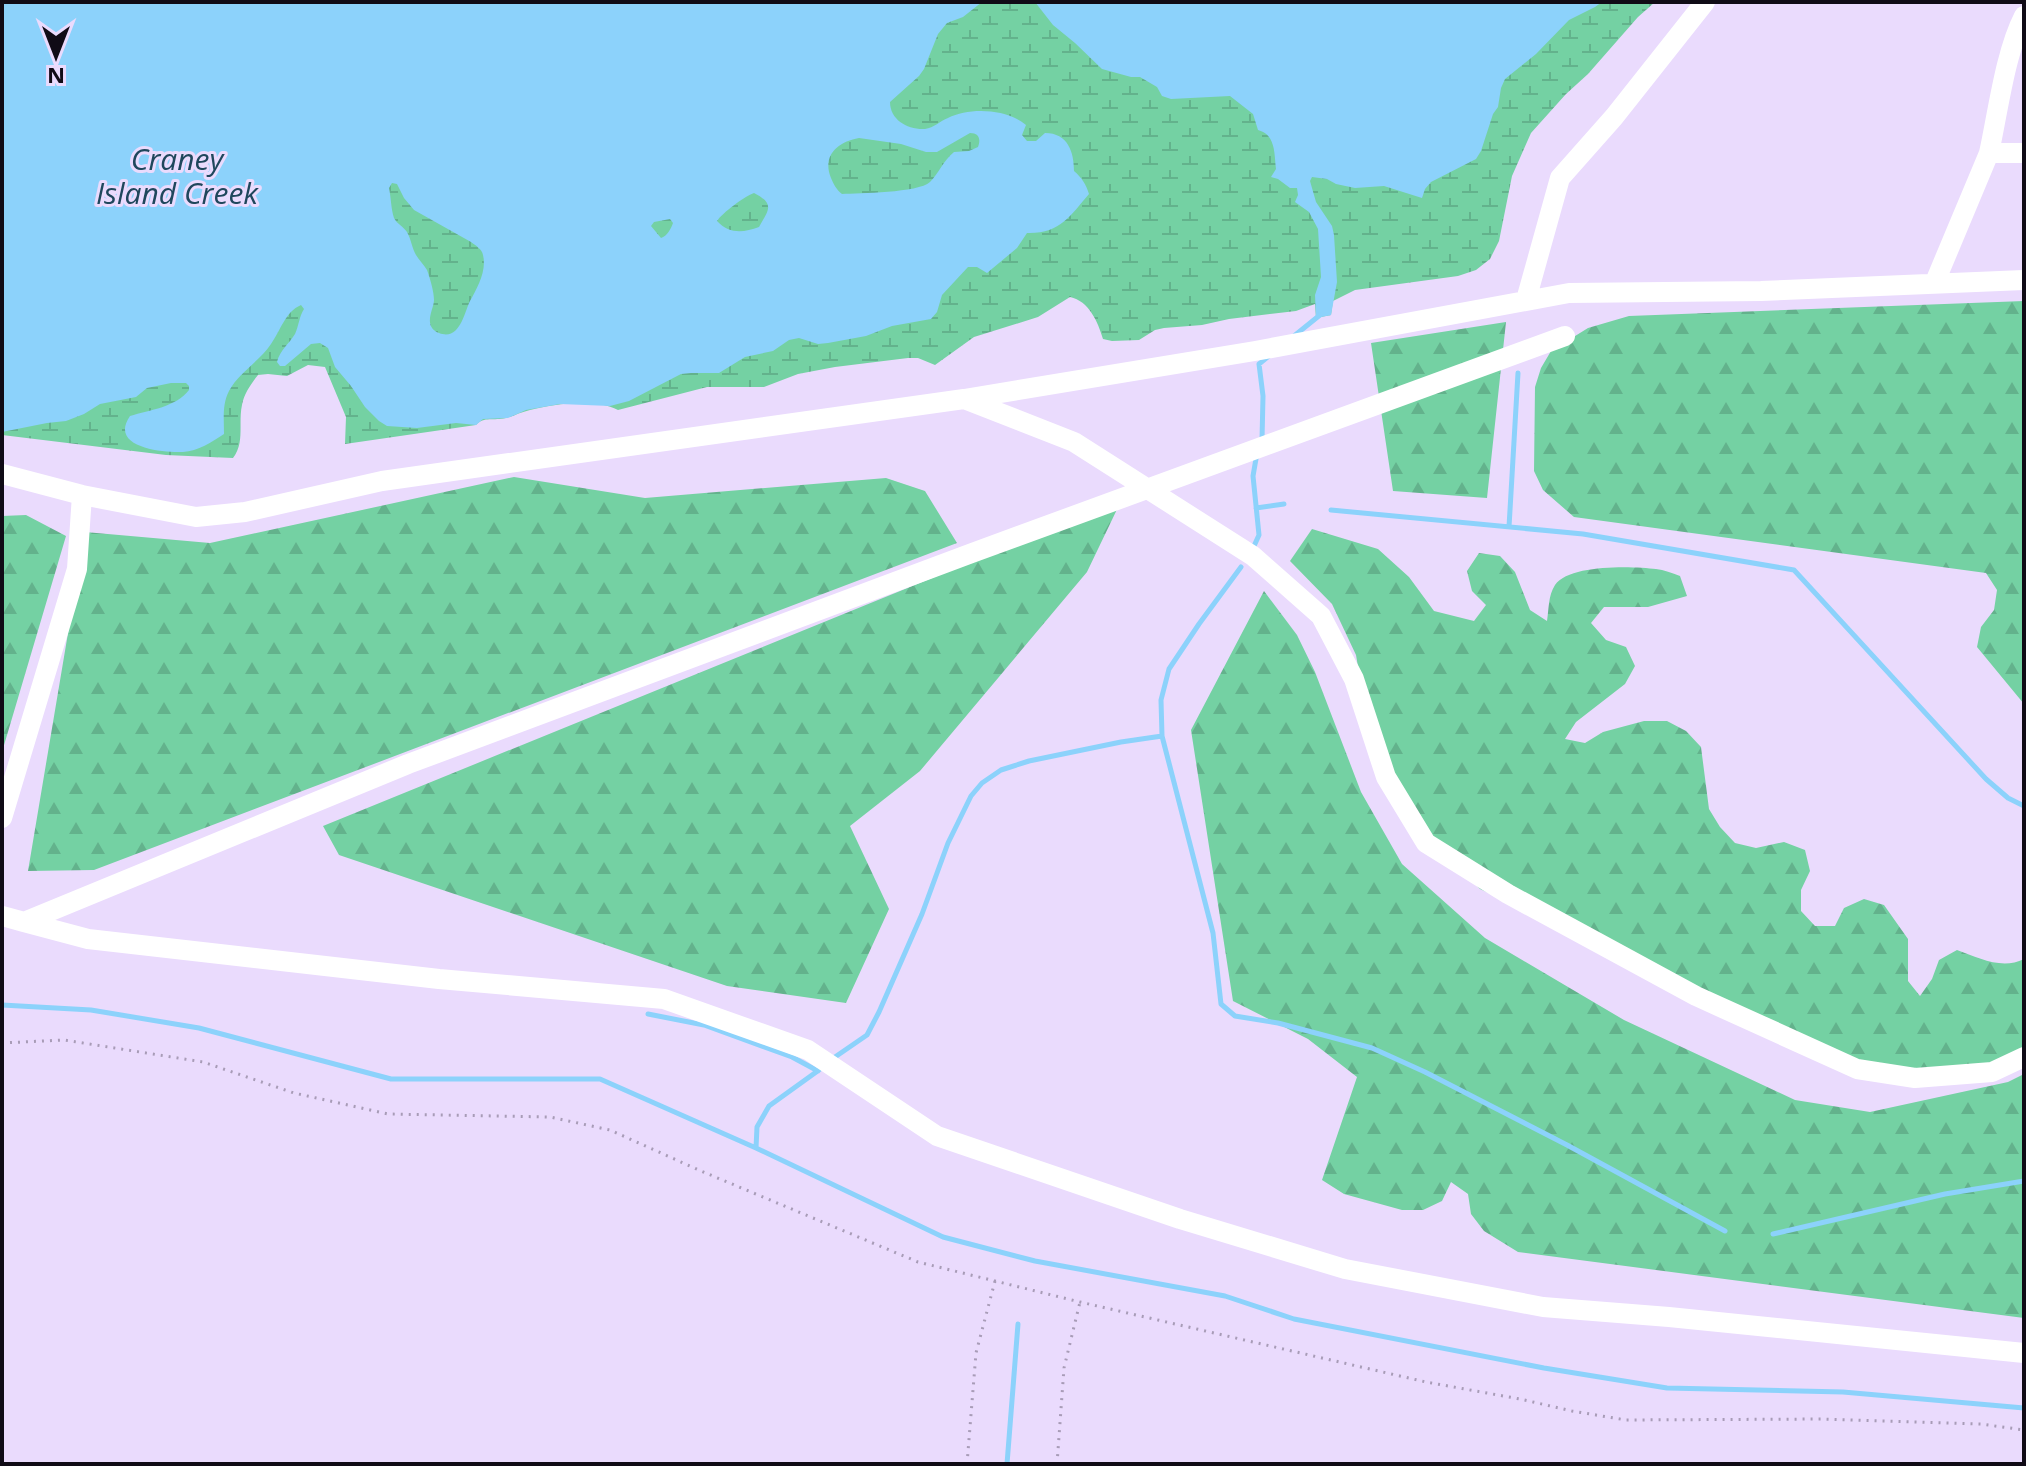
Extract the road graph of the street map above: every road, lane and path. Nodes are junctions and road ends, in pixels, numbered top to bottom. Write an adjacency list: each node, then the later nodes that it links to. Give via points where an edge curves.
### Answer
1 (1705, 2): 7 (lane, via 1560,178)
2 (2024, 16): 3 (lane)
3 (1989, 153): 4 (lane); 6 (lane)
4 (2024, 153)
5 (2024, 280): 6 (lane)
6 (1935, 282): 7 (lane, via 1569,293)
7 (1526, 300): 9 (lane)
8 (1565, 336): 11 (lane)
9 (964, 399): 11 (lane, via 1074,442); 12 (lane, via 382,481 245,512 196,517)
10 (2, 474): 12 (lane)
11 (1148, 489): 15 (lane, via 408,764); 17 (lane, via 1253,556 1321,616 1354,679 1386,777 1426,843 1696,996 1857,1069 1930,1077 1992,1072)
12 (82, 495): 13 (lane, via 77,569)
13 (2, 818)
14 (2, 916): 15 (lane)
15 (24, 922): 20 (lane, via 88,939 664,999 808,1050 937,1136 1345,1269 1543,1307)
16 (2, 1043): 18 (path, via 64,1040 203,1062 294,1093 388,1114 550,1117 610,1130 918,1262)
17 (2024, 1057)
18 (995, 1281): 19 (path); 22 (path, via 976,1353)
19 (1080, 1302): 21 (path, via 1426,1382 1626,1420 1822,1419); 23 (path, via 1064,1368)
20 (2024, 1353)
21 (2024, 1430)
22 (967, 1464)
23 (1057, 1464)

